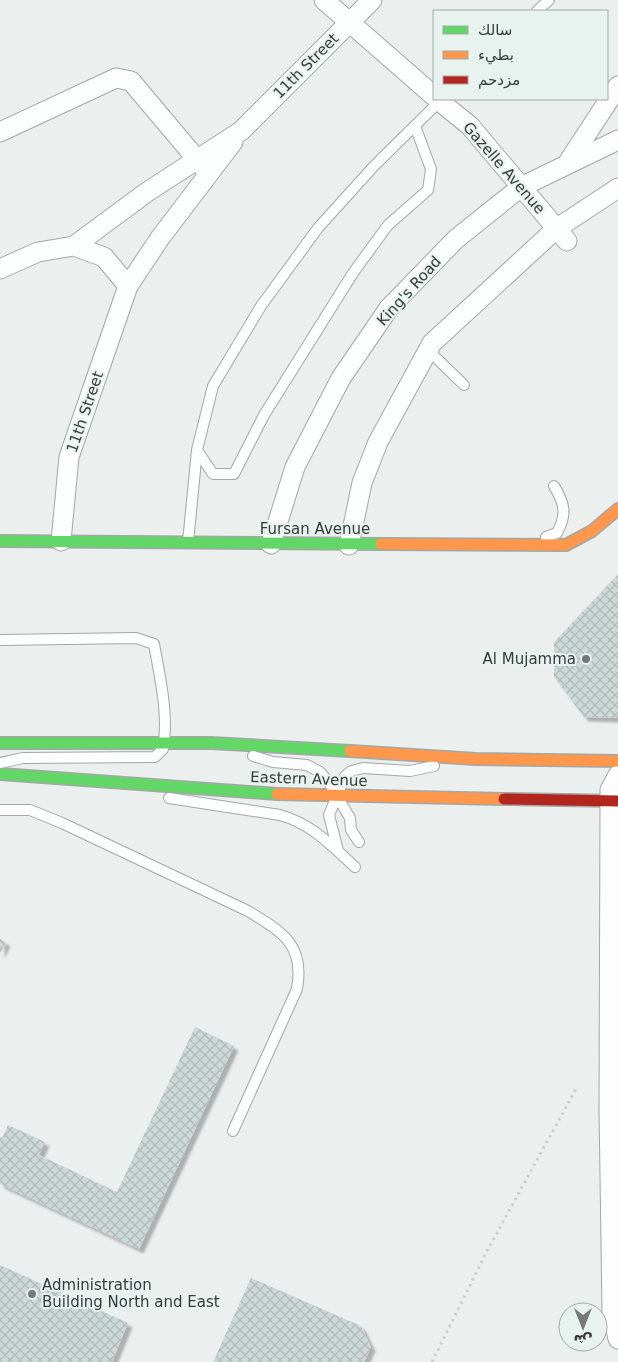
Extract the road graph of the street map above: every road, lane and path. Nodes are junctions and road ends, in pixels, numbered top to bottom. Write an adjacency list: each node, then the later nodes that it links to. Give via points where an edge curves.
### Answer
1 (324, 0): 5 (street, Gazelle Avenue)
2 (372, 0): 5 (street, 11th Street)
3 (549, 0): 4 (lane)
4 (538, 10)
5 (349, 23): 7 (street, Gazelle Avenue); 14 (street, 11th Street)
6 (618, 86): 13 (street)
7 (433, 95)
8 (437, 100): 10 (lane)
9 (439, 100): 15 (street, Gazelle Avenue, via 470,126)
10 (415, 126): 23 (lane, via 318,228 261,306 212,386); 23 (lane, via 431,169 428,190 388,225 353,273 264,415 234,474 212,474)
11 (0, 132): 14 (street, via 116,78 131,81)
12 (618, 140): 13 (street, King's Road)
13 (566, 164): 15 (street, King's Road)
14 (203, 166): 18 (street, 11th Street, via 147,192); 20 (street, 11th Street)
15 (521, 187): 17 (street, Gazelle Avenue); 29 (street, King's Road, via 456,239 389,308 341,378 295,466)
16 (618, 188): 17 (street)
17 (562, 235): 21 (street, via 432,343)
18 (74, 246): 19 (street, 11th Street, via 38,252); 20 (street, 11th Street, via 104,256)
19 (0, 269)
20 (128, 286): 27 (street, 11th Street, via 69,458)
21 (429, 351): 22 (lane); 30 (street, via 378,442 362,482)
22 (464, 385)
23 (196, 450): 28 (lane)
24 (554, 486): 31 (lane, via 562,498 565,519 558,533)
25 (618, 509): 31 (main road, Fursan Avenue, via 592,531 566,545)
26 (0, 541): 27 (main road, Fursan Avenue)
27 (61, 541): 28 (main road, Fursan Avenue)
28 (188, 543): 29 (main road, Fursan Avenue)
29 (271, 544): 30 (main road, Fursan Avenue)
30 (349, 544): 31 (main road, Fursan Avenue)
31 (526, 545)
32 (0, 640): 34 (lane, via 136,638 154,644 163,692)
33 (0, 743): 34 (main road, Eastern Avenue)
34 (164, 743): 35 (main road, Eastern Avenue); 38 (lane, via 160,754 149,758 23,758)
35 (211, 743): 36 (main road, Eastern Avenue); 42 (lane, via 273,762 307,765 328,781)
36 (476, 759): 37 (main road, Eastern Avenue); 42 (lane, via 410,770 363,768 351,771)
37 (618, 760)
38 (0, 763)
39 (0, 774): 41 (main road, Eastern Avenue)
40 (618, 775): 43 (street, via 610,790)
41 (80, 779): 42 (main road, Eastern Avenue, via 284,795); 46 (lane, via 167,798 288,817 313,829)
42 (335, 795): 43 (main road, Eastern Avenue); 45 (lane, via 350,818 351,830); 46 (lane, via 329,815)
43 (614, 801): 49 (street)
44 (0, 810): 50 (lane, via 30,810 62,823 248,910 291,942 300,973 297,989)
45 (359, 842)
46 (338, 851): 47 (lane)
47 (355, 867)
48 (577, 1087): 52 (path)
49 (613, 1108): 51 (street, via 612,1312)
50 (233, 1131)
51 (618, 1339)
52 (432, 1362)

